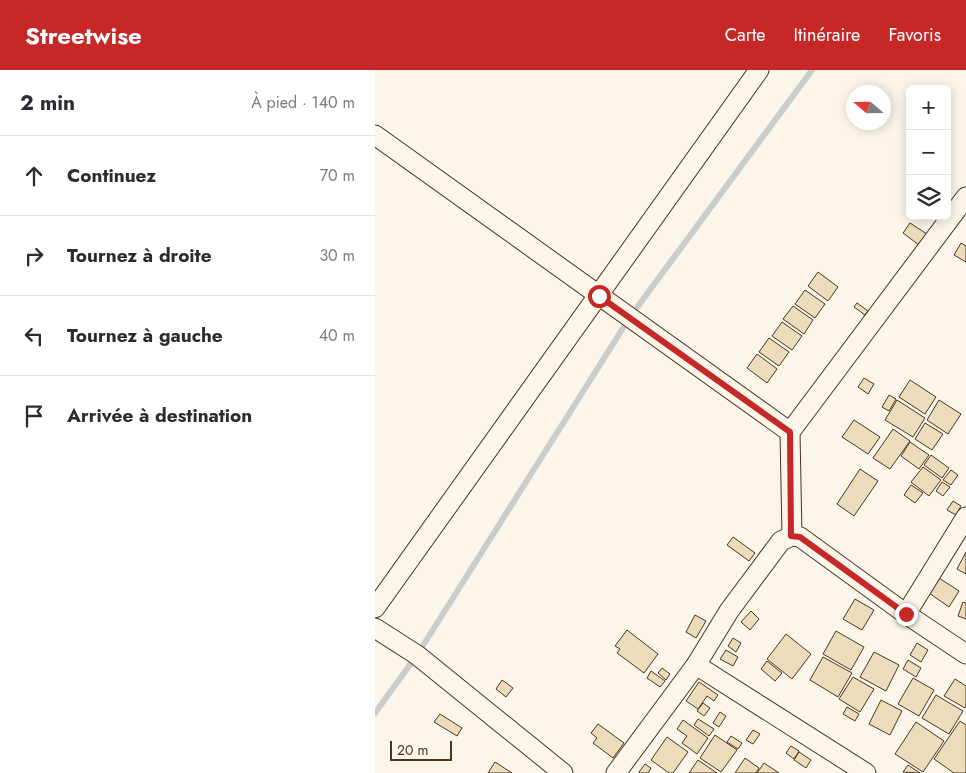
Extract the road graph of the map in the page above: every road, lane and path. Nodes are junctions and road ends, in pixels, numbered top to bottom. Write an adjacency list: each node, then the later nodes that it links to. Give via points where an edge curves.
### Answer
1 (759, 70): 4 (street)
2 (375, 134): 4 (street)
3 (966, 197): 5 (street)
4 (599, 296): 5 (street); 8 (street)
5 (790, 432): 7 (street)
6 (966, 517): 9 (street)
7 (791, 536): 9 (street, via 800,537); 12 (street, via 781,541 729,611)
8 (375, 608)
9 (906, 614): 11 (street)
10 (375, 628): 13 (street, via 417,656)
11 (966, 654)
12 (696, 666): 14 (street); 15 (street)
13 (563, 773)
14 (616, 773)
15 (865, 773)

